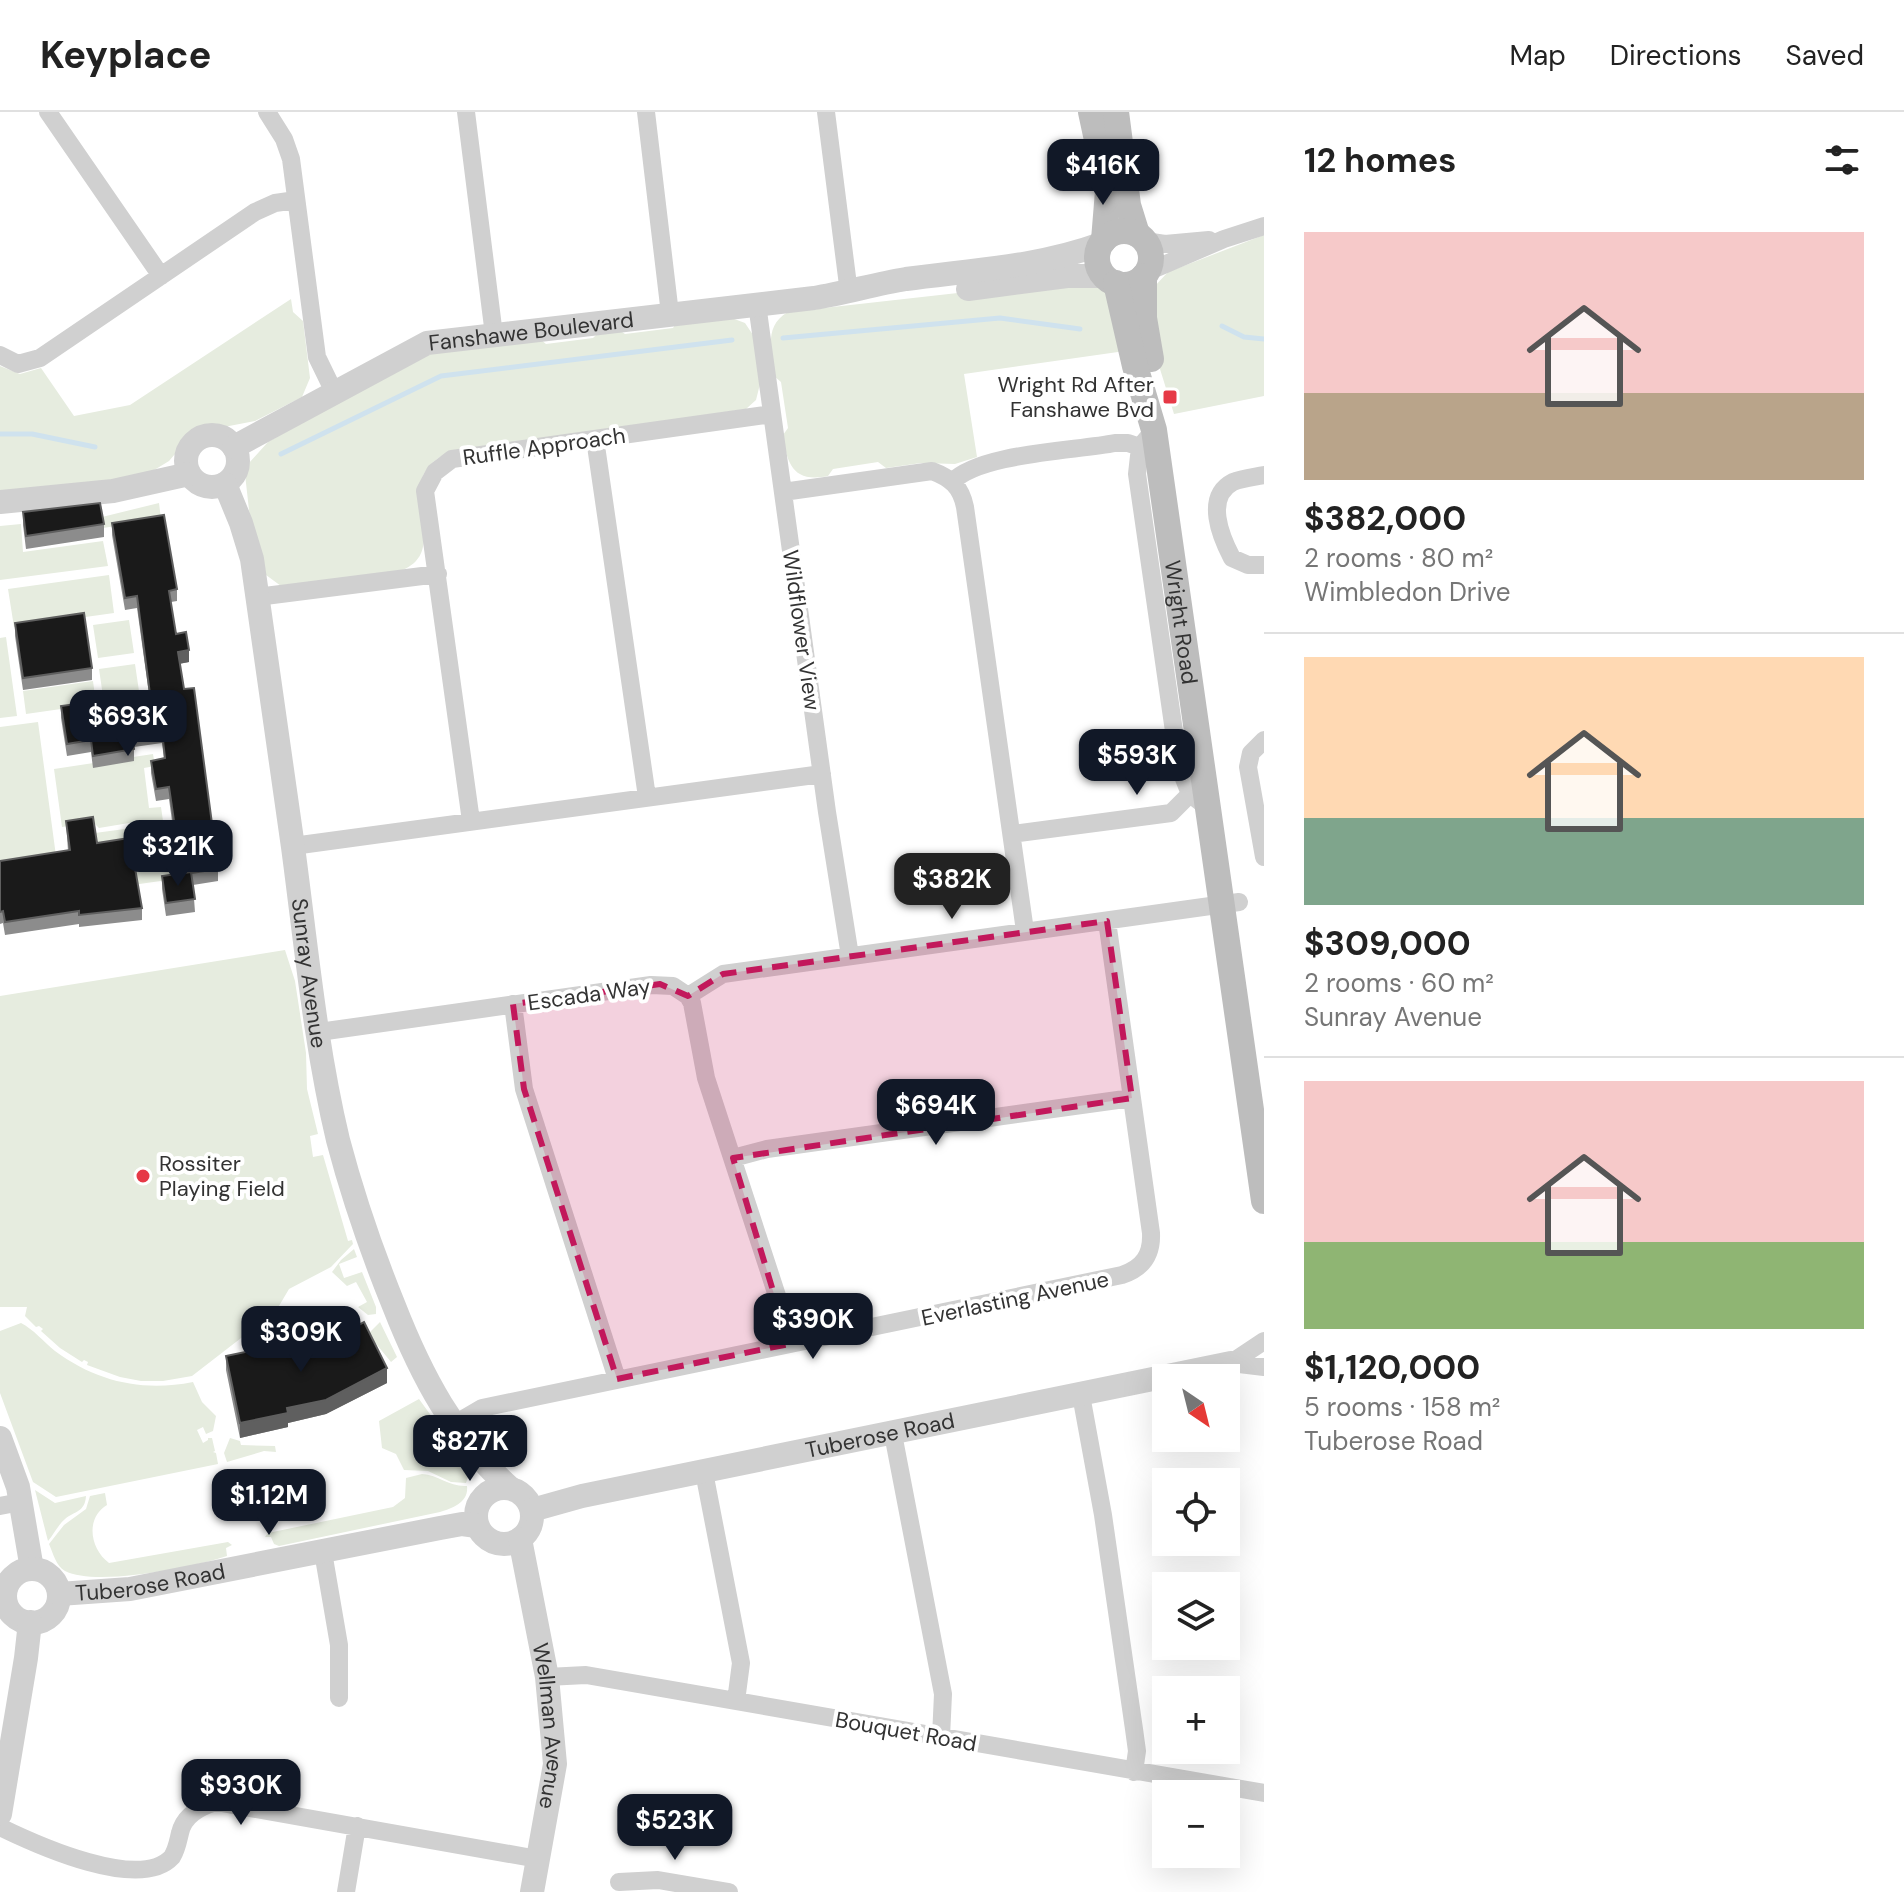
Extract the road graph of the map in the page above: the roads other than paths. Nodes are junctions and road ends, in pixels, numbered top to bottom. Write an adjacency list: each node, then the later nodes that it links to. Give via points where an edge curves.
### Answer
1 (48, 112): 14 (street)
2 (267, 112): 8 (street, via 288,147)
3 (466, 112): 19 (street)
4 (646, 112): 18 (street)
5 (826, 112): 16 (street)
6 (1091, 112): 12 (main road, via 1108,191)
7 (1116, 112): 10 (main road, via 1128,205)
8 (296, 200): 14 (street, via 255,212); 21 (street, via 317,357)
9 (1264, 226): 11 (street)
10 (1141, 238): 11 (street, via 1165,244); 12 (main road, via 1119,231); 13 (main road, via 1150,257)
11 (1224, 239): 13 (street)
12 (1102, 242): 15 (main road, via 1097,260); 16 (street, Fanshawe Boulevard, via 1045,261)
13 (1145, 274): 15 (main road, via 1134,283); 43 (main road, Wright Road, via 1147,343 1176,452)
14 (161, 276): 20 (street, via 40,358 18,364)
15 (1110, 280): 16 (street, Fanshawe Boulevard, via 1067,276 889,297); 24 (main road, Wright Road, via 1135,366)
16 (852, 292): 17 (street, Fanshawe Boulevard)
17 (757, 304): 18 (street, Fanshawe Boulevard); 22 (street, Wildflower View)
18 (670, 314): 19 (street, Fanshawe Boulevard)
19 (494, 335): 21 (street, Fanshawe Boulevard, via 427,343)
20 (0, 355)
21 (334, 392): 25 (street, Fanshawe Boulevard)
22 (772, 414): 23 (street, Ruffle Approach); 30 (street, Wildflower View)
23 (595, 439): 33 (street, Ruffle Approach, via 452,459 438,469 425,491); 37 (street)
24 (1147, 439): 28 (street, via 975,466); 38 (main road, Wright Road)
25 (234, 447): 26 (street, via 214,435 198,439 188,451); 29 (street, via 238,463)
26 (189, 474): 29 (street, via 209,488); 31 (street, via 113,491)
27 (1264, 475): 32 (street, via 1229,484 1217,509 1218,526 1232,558)
28 (952, 482): 30 (street, via 923,471); 40 (street, via 965,502)
29 (225, 484): 34 (street, Sunray Avenue, via 247,541)
30 (783, 492): 36 (street, Wildflower View)
31 (0, 502)
32 (1264, 565)
33 (438, 574): 34 (street); 39 (street, Ruffle Approach)
34 (257, 597): 41 (street, Sunray Avenue)
35 (1264, 740): 42 (street, via 1251,753 1248,767)
36 (822, 774): 37 (street); 46 (street, Wildflower View)
37 (647, 797): 39 (street)
38 (1199, 801): 40 (street, via 1171,813); 43 (main road, Wright Road)
39 (471, 821): 41 (street)
40 (1012, 834): 45 (street)
41 (293, 846): 49 (street, Sunray Avenue)
42 (1264, 857)
43 (1231, 903): 44 (street); 50 (main road, Wright Road); 53 (main road, Wright Road)
44 (1107, 921): 45 (street); 51 (street, Everlasting Avenue)
45 (1025, 931): 46 (street)
46 (850, 956): 47 (street, via 723,974)
47 (688, 996): 48 (street, Escada Way, via 660,984); 52 (street, via 706,1078)
48 (513, 1004): 49 (street, Escada Way); 58 (street, via 528,1105)
49 (319, 1032): 60 (street, Sunray Avenue, via 338,1137 362,1221 414,1356)
50 (1264, 1089)
51 (1132, 1098): 52 (street); 55 (street, Everlasting Avenue, via 1152,1244 1135,1270)
52 (733, 1158): 55 (street)
53 (1264, 1201)
54 (1264, 1341): 56 (street, Tuberose Road)
55 (789, 1344): 58 (street, Everlasting Avenue)
56 (1231, 1363): 57 (street, Tuberose Road); 59 (street, Tuberose Road)
57 (1264, 1367)
58 (617, 1379): 60 (street, Everlasting Avenue, via 482,1408)
59 (1081, 1395): 61 (street, Tuberose Road); 78 (street, via 1137,1751)
60 (459, 1433): 64 (street, Sunray Avenue); 65 (street, Sunray Avenue)
61 (893, 1434): 63 (street, Tuberose Road); 77 (street, via 943,1694)
62 (0, 1438): 66 (street)
63 (704, 1472): 67 (street, Tuberose Road); 76 (street, via 741,1663)
64 (510, 1488): 65 (street); 67 (street, via 524,1496)
65 (484, 1496): 68 (street, via 476,1510)
66 (11, 1504): 71 (street)
67 (532, 1510): 69 (street, via 530,1526)
68 (477, 1526): 69 (street, via 486,1538); 70 (street, Tuberose Road, via 462,1524)
69 (510, 1541): 74 (street, Wellman Avenue, via 534,1607)
70 (323, 1552): 72 (street, Tuberose Road, via 130,1589); 75 (street, via 339,1645)
71 (32, 1569): 72 (street, via 51,1576); 73 (street, via 12,1577 5,1593 10,1611)
72 (59, 1594): 73 (street, via 50,1615)
73 (30, 1622): 80 (street)
74 (547, 1677): 76 (street, Bouquet Road, via 586,1675); 83 (street, Wellman Avenue, via 555,1764)
75 (339, 1698)
76 (736, 1701): 77 (street, Bouquet Road)
77 (941, 1737): 78 (street, Bouquet Road)
78 (1134, 1772): 79 (street, Bouquet Road)
79 (1264, 1793)
80 (0, 1814)
81 (357, 1826): 82 (street, via 216,1802 183,1823 177,1848 165,1864 141,1875 83,1865); 83 (street); 85 (street)
82 (0, 1827)
83 (538, 1859): 86 (street, Wellman Avenue)
84 (619, 1882): 87 (street, via 658,1880)
85 (346, 1892)
86 (532, 1892)
87 (729, 1892)

